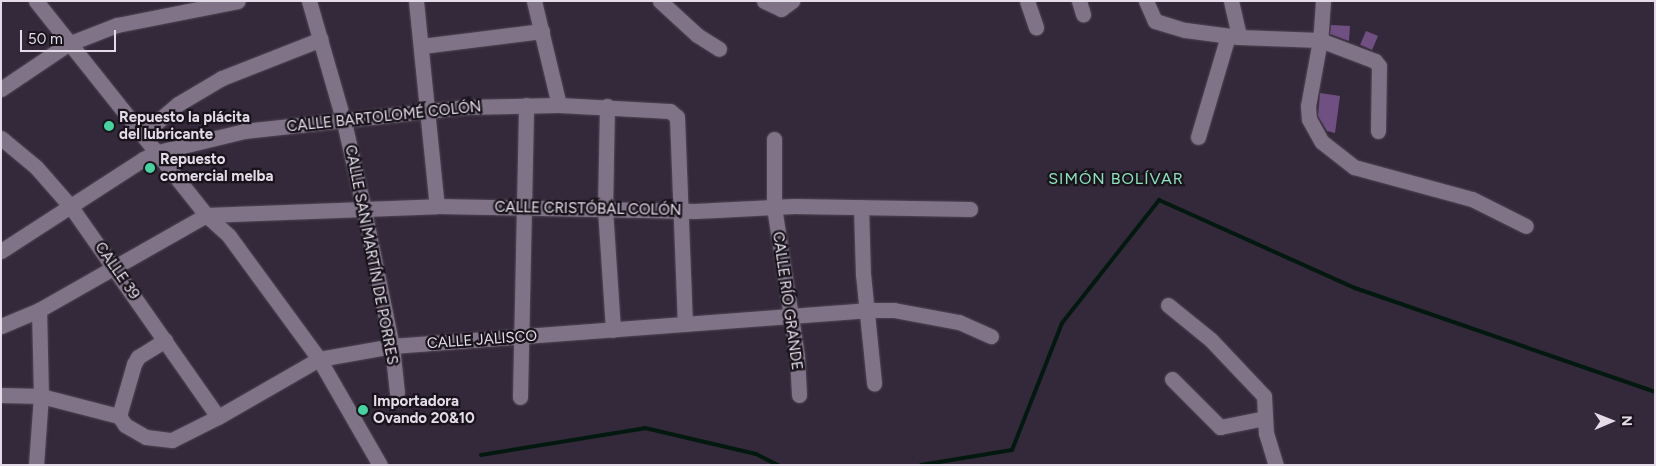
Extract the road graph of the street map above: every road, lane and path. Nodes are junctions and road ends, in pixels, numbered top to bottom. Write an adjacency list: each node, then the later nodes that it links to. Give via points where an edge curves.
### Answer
1 (36, 1): 18 (street)
2 (238, 1): 18 (street, via 152,16 117,25)
3 (310, 1): 16 (street, CALLE SAN MARTÍN DE PORRES)
4 (416, 1): 19 (street)
5 (534, 1): 14 (street)
6 (660, 1): 20 (street, via 697,35)
7 (764, 1): 8 (street, via 781,9)
8 (792, 1)
9 (1027, 1): 13 (street)
10 (1146, 1): 15 (street, via 1150,15 1162,24)
11 (1231, 1): 15 (street)
12 (1323, 1): 17 (street)
13 (1036, 28)
14 (542, 31): 19 (street); 23 (street)
15 (1233, 36): 17 (street); 29 (street)
16 (321, 39): 26 (street, CALLE SAN MARTÍN DE PORRES); 28 (street, via 222,78 178,104)
17 (1320, 40): 27 (street, via 1378,63); 43 (street, via 1308,94 1309,120 1322,142 1354,167 1472,199)
18 (68, 44): 21 (street); 28 (street)
19 (422, 46): 25 (street)
20 (719, 49)
21 (1, 89)
22 (526, 105): 23 (street, CALLE BARTOLOMÉ COLÓN); 25 (street, CALLE BARTOLOMÉ COLÓN); 35 (street)
23 (559, 105): 24 (street, CALLE BARTOLOMÉ COLÓN)
24 (607, 106): 38 (street); 41 (street, CALLE BARTOLOMÉ COLÓN, via 675,112)
25 (428, 110): 26 (street, CALLE BARTOLOMÉ COLÓN); 33 (street)
26 (344, 122): 32 (street, CALLE BARTOLOMÉ COLÓN, via 244,131); 40 (street, CALLE SAN MARTÍN DE PORRES)
27 (1378, 131)
28 (143, 134): 32 (street)
29 (1198, 137)
30 (1, 138): 34 (street, CALLE 39, via 36,166)
31 (774, 139): 36 (street, CALLE RÍO GRANDE)
32 (158, 152): 34 (street, CALLE BARTOLOMÉ COLÓN); 42 (street)
33 (437, 206): 35 (street, CALLE CRISTÓBAL COLÓN); 40 (street, CALLE CRISTÓBAL COLÓN)
34 (71, 207): 44 (street, CALLE BARTOLOMÉ COLÓN); 45 (street, CALLE 39)
35 (523, 207): 38 (street, CALLE CRISTÓBAL COLÓN); 54 (street)
36 (774, 207): 37 (street, CALLE CRISTÓBAL COLÓN); 41 (street, CALLE CRISTÓBAL COLÓN); 49 (street, CALLE RÍO GRANDE)
37 (861, 207): 39 (street, CALLE CRISTÓBAL COLÓN); 48 (street)
38 (605, 209): 41 (street, CALLE CRISTÓBAL COLÓN); 52 (street)
39 (970, 209)
40 (364, 210): 42 (street, CALLE CRISTÓBAL COLÓN); 56 (street, CALLE SAN MARTÍN DE PORRES)
41 (678, 210): 50 (street, CALLE BARTOLOMÉ COLÓN)
42 (206, 215): 45 (street); 57 (street, via 229,236)
43 (1526, 226)
44 (1, 250)
45 (116, 268): 47 (street); 55 (street, CALLE 39)
46 (1168, 305): 67 (street, via 1198,328 1246,374 1264,396)
47 (38, 310): 51 (street); 63 (street)
48 (867, 310): 49 (street, CALLE JALISCO); 53 (street, CALLE JALISCO, via 894,310 959,322); 59 (street)
49 (791, 314): 50 (street, CALLE JALISCO); 62 (street, CALLE RÍO GRANDE)
50 (685, 324): 52 (street, CALLE JALISCO)
51 (1, 326)
52 (613, 330): 54 (street, CALLE JALISCO)
53 (991, 336)
54 (522, 337): 56 (street, CALLE JALISCO); 64 (street)
55 (165, 340): 65 (street, via 134,364); 66 (street, CALLE 39)
56 (392, 346): 57 (street, CALLE JALISCO); 60 (street, CALLE SAN MARTÍN DE PORRES)
57 (319, 358): 66 (street, CALLE JALISCO); 68 (street)
58 (1172, 379): 67 (street, via 1220,427)
59 (874, 383)
60 (397, 393)
61 (1, 395): 63 (street, CALLE JALISCO)
62 (799, 395)
63 (41, 396): 65 (street, CALLE JALISCO); 69 (street)
64 (520, 397)
65 (119, 416): 66 (street, CALLE JALISCO, via 125,425 146,437 172,440)
66 (218, 417)
67 (1265, 418): 70 (street)
68 (372, 462)
69 (36, 465)
70 (1276, 465)

